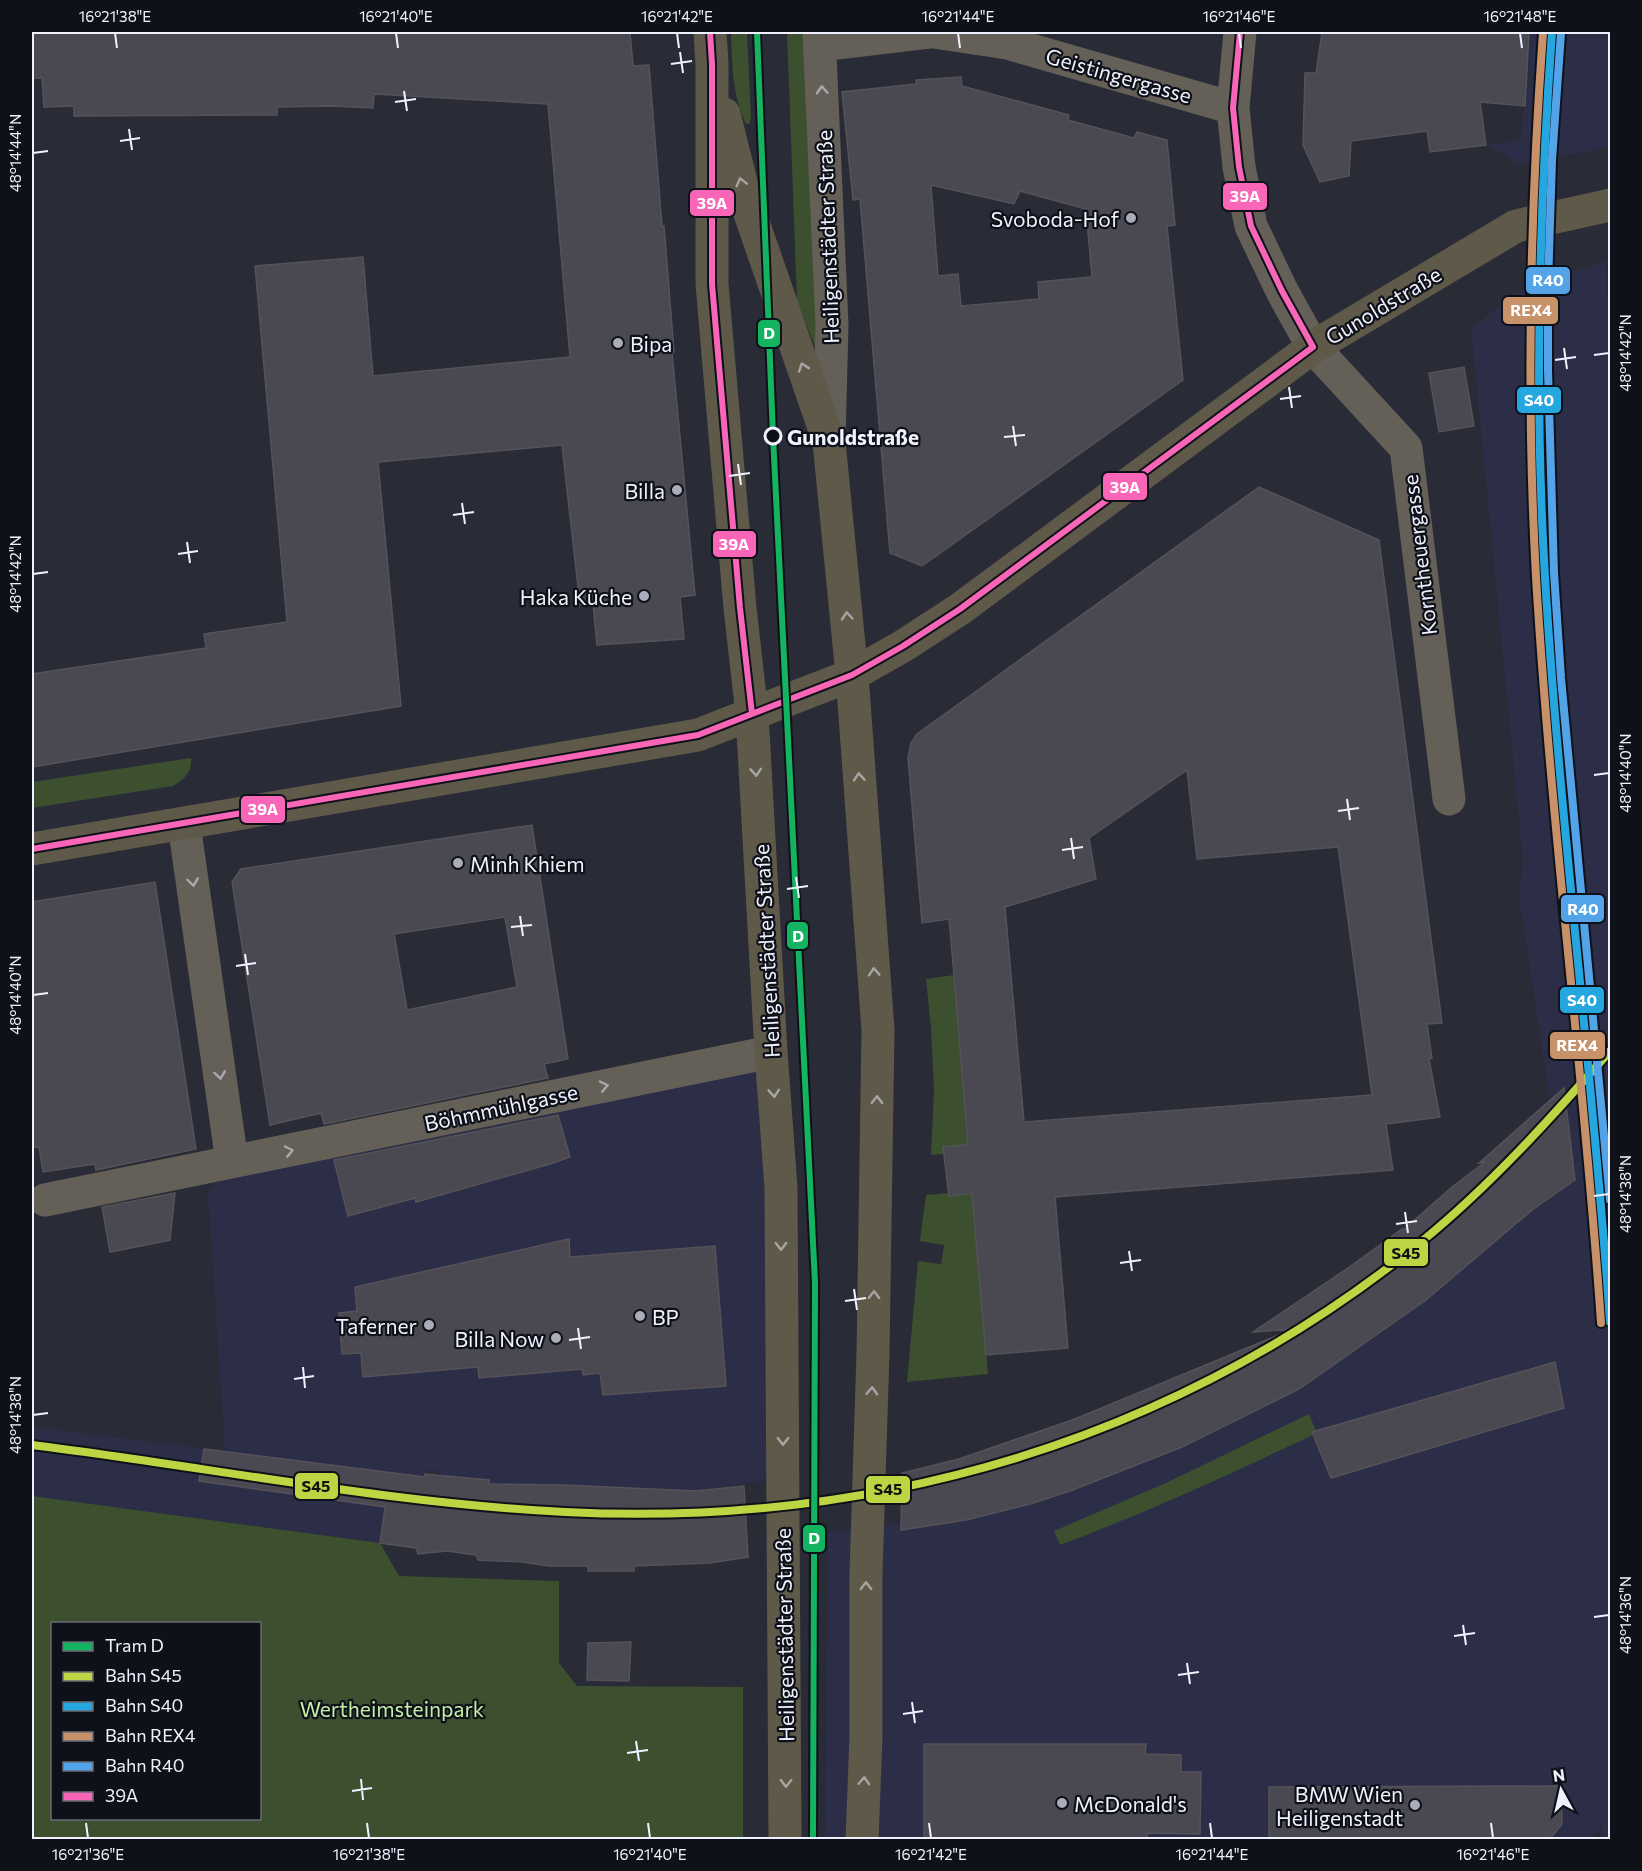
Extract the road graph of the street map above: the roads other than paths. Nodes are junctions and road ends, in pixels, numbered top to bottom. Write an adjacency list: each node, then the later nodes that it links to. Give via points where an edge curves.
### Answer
1 (710, 32): 5 (main road, Heiligenstädter Straße)
2 (932, 32): 4 (street, Geistingergasse); 6 (street, Geistingergasse, via 1007,43)
3 (1240, 32): 6 (street, Korntheuergasse)
4 (819, 38): 9 (street, Heiligenstädter Straße, one-way to 4, via 832,325)
5 (712, 64): 9 (main road, Heiligenstädter Straße, one-way to 5, via 746,202); 11 (main road, Heiligenstädter Straße, via 712,284)
6 (1233, 108): 8 (street, Korntheuergasse, via 1251,226)
7 (1611, 206): 8 (main road, Gunoldstraße, via 1516,226)
8 (1313, 347): 10 (main road, Gunoldstraße, via 960,609); 12 (street, Korntheuergasse, via 1406,448)
9 (829, 442): 10 (main road, Heiligenstädter Straße, one-way to 9)
10 (852, 675): 11 (main road, Gunoldstraße); 19 (main road, Heiligenstädter Straße, one-way to 10, via 878,1030)
11 (752, 714): 13 (main road, Gunoldstraße, via 698,735); 15 (main road, Heiligenstädter Straße, one-way to 15)
12 (1449, 799)
13 (184, 824): 14 (main road, Gunoldstraße); 16 (street, one-way to 16)
14 (32, 849)
15 (771, 1052): 16 (street, Böhmmühlgasse, one-way to 15); 18 (main road, Heiligenstädter Straße, one-way to 18, via 781,1188)
16 (232, 1162): 17 (street, Böhmmühlgasse)
17 (45, 1200)
18 (786, 1839)
19 (862, 1839)

